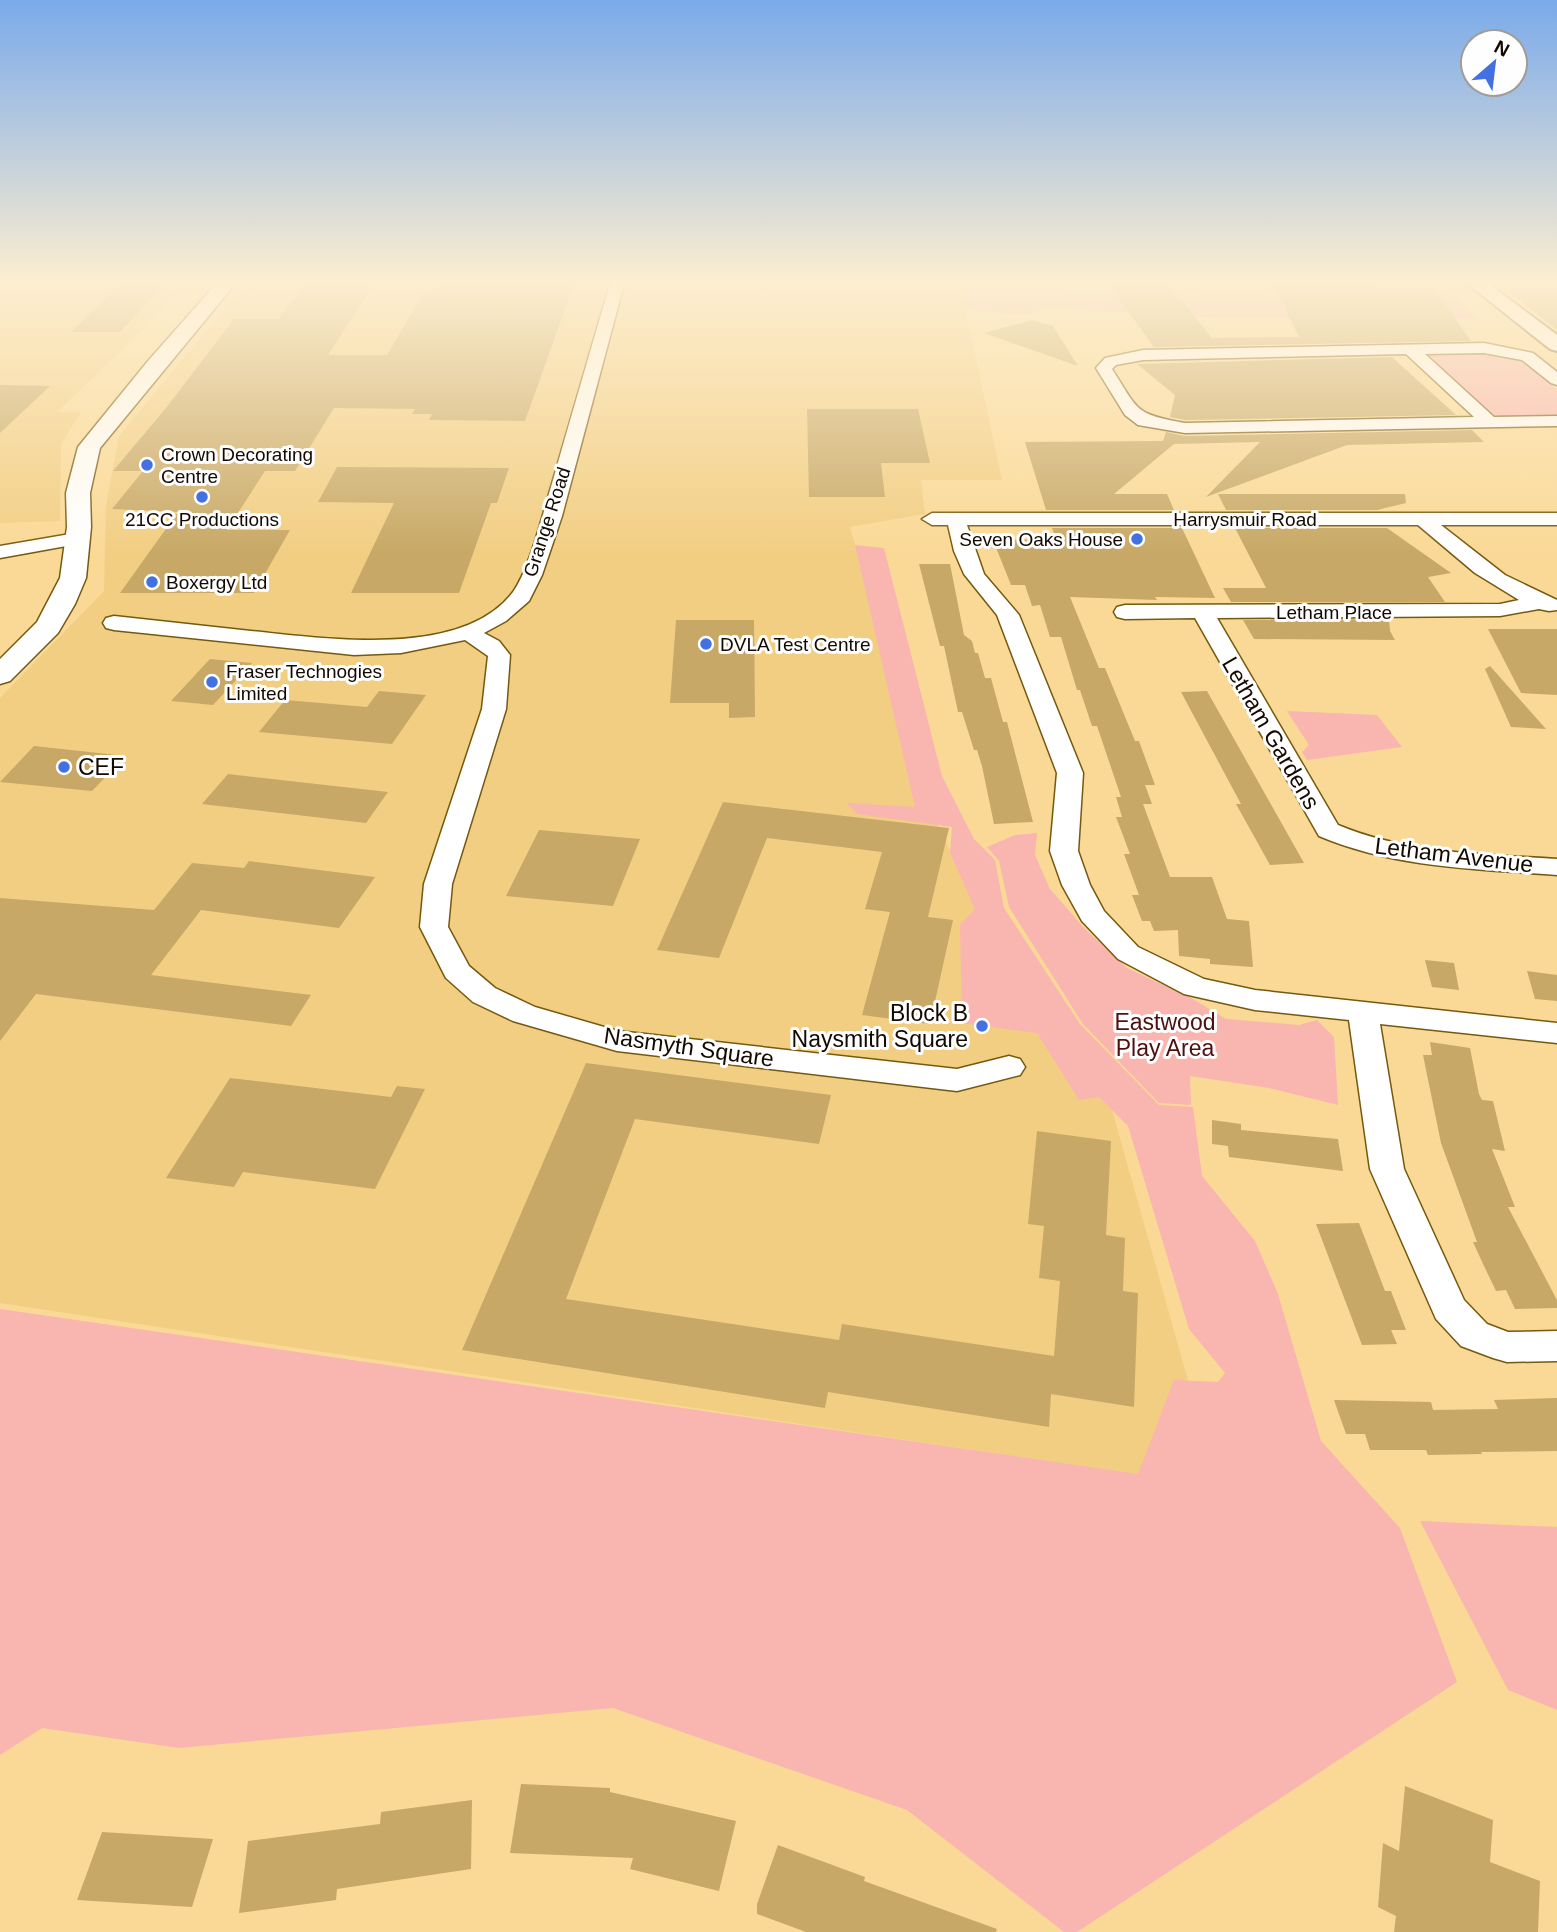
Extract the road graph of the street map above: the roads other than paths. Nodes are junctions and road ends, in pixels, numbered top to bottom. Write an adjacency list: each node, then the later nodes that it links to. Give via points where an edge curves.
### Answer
1 (148, 374): 9 (street, via 89,447 78,493)
2 (592, 374): 15 (street, Grange Road, via 532,575 521,596)
3 (1108, 374): 6 (street, via 1131,411 1156,425)
4 (1437, 374): 6 (street)
5 (1557, 421): 6 (street)
6 (1489, 422)
7 (1423, 519): 8 (street, Harrysmuir Road); 11 (street, via 1484,569); 19 (street, Harrysmuir Road, via 944,519 978,579 1008,615 1070,773 1064,851 1091,915 1128,953 1195,987 1255,1000)
8 (1557, 519)
9 (76, 539): 10 (street); 16 (street, via 73,578 62,604 48,627)
10 (0, 552)
11 (1549, 605): 13 (street, Letham Place, via 1500,610)
12 (1125, 612): 13 (street, Letham Place)
13 (1203, 613): 17 (street, Letham Gardens, via 1314,810 1328,830)
14 (114, 623): 15 (street, Grange Road, via 354,648 401,646)
15 (468, 633): 21 (street, Nasmyth Square, via 499,654 499,666 494,709 438,884 434,927 457,971 484,995 524,1014 617,1041 957,1080)
16 (0, 675)
17 (1351, 842): 18 (street, Letham Avenue, via 1392,852)
18 (1557, 867)
19 (1363, 1012): 20 (street); 22 (street, via 1387,1169 1449,1309 1474,1335 1507,1347)
20 (1557, 1033)
21 (1009, 1068)
22 (1557, 1346)

